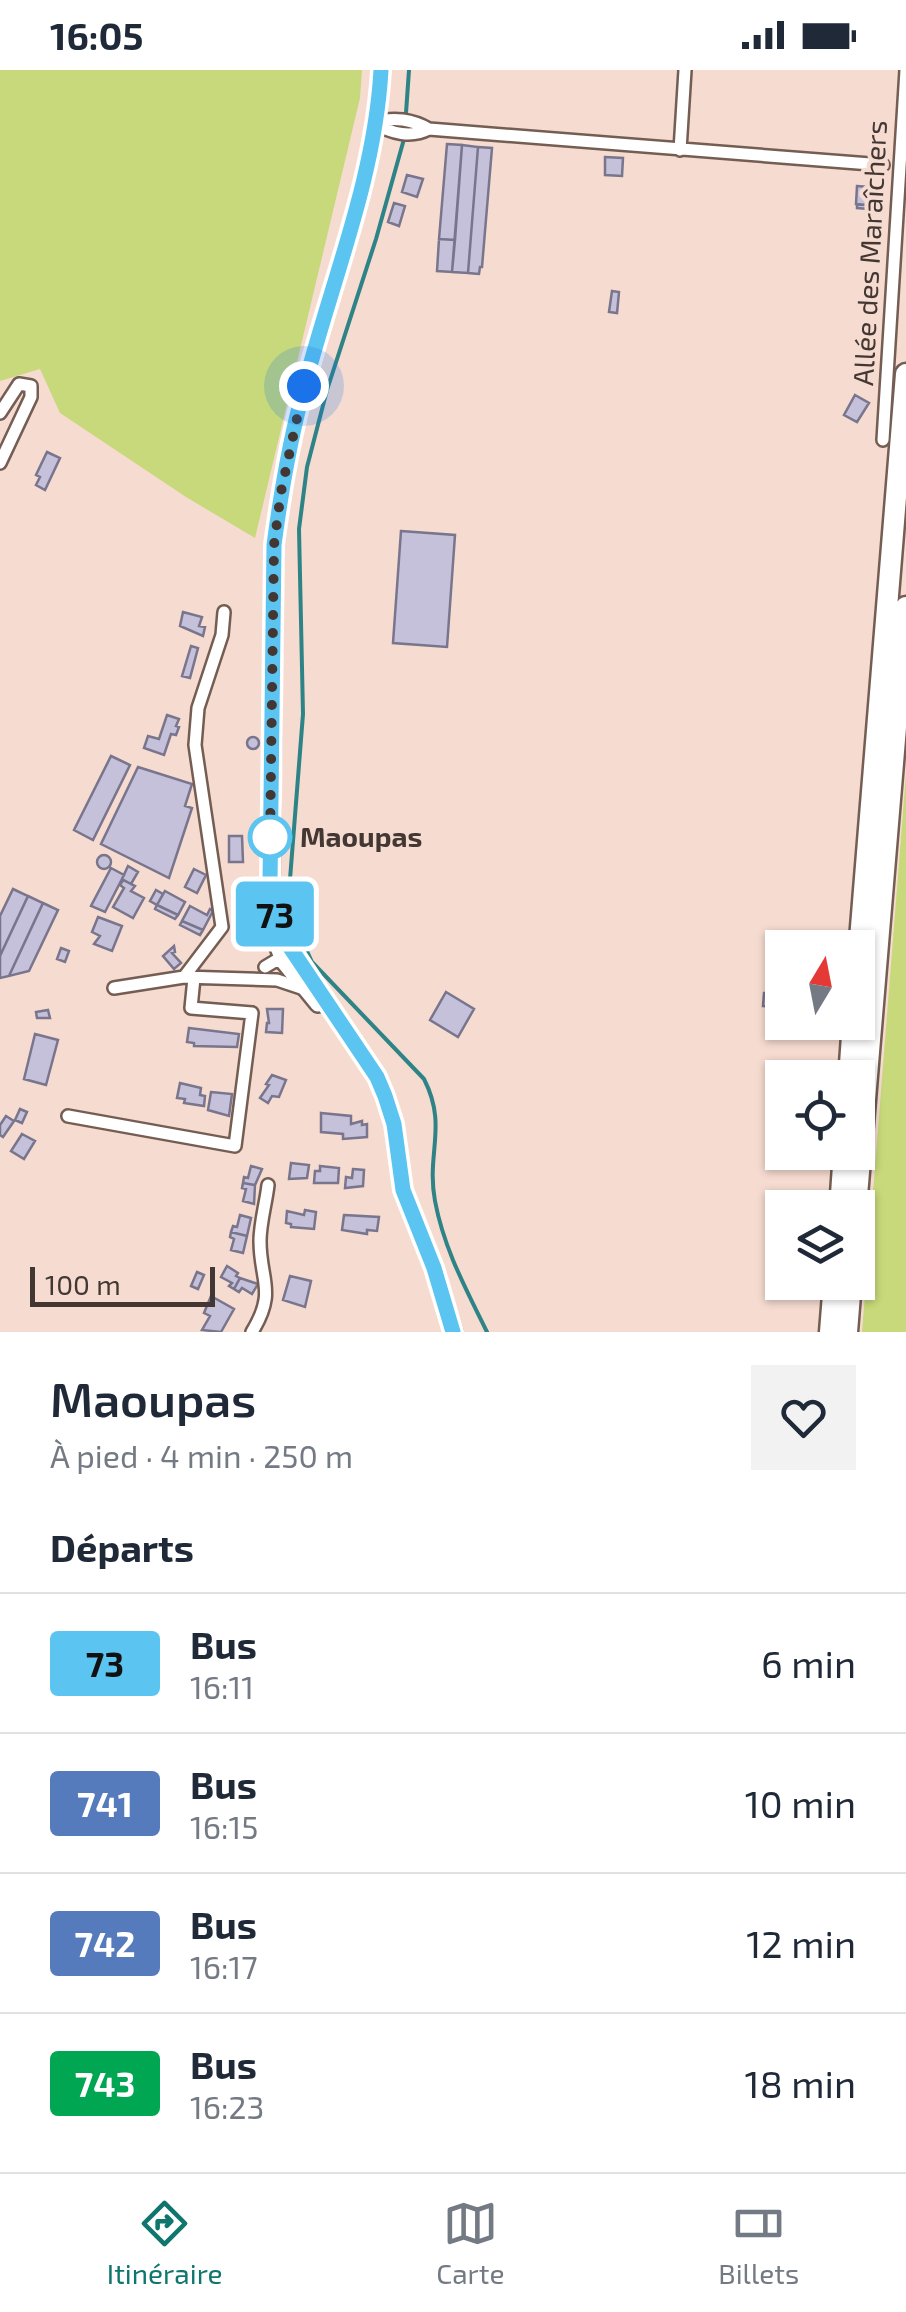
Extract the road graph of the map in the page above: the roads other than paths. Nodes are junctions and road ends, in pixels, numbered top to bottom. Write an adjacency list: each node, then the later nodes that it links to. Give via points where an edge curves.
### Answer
1 (381, 70): 4 (main road)
2 (684, 70): 5 (street)
3 (906, 70): 9 (street, Allée des Maraîchers)
4 (376, 123): 5 (street, via 418,135 429,129); 13 (main road, via 281,492 274,561)
5 (680, 150): 6 (street)
6 (883, 164)
7 (906, 374): 14 (highway)
8 (0, 413): 10 (street, via 19,384 31,386)
9 (884, 440)
10 (0, 463)
11 (906, 607): 24 (highway)
12 (224, 612): 18 (street, via 195,744 222,928)
13 (270, 883): 15 (main road); 16 (main road)
14 (861, 930)
15 (272, 938): 16 (main road); 17 (street)
16 (284, 963): 17 (street); 19 (street); 21 (main road); 21 (street)
17 (265, 967): 19 (street)
18 (189, 978): 19 (street); 20 (street); 22 (street, via 191,1008 252,1013 234,1146)
19 (246, 978)
20 (114, 988)
21 (311, 989): 28 (main road, via 377,1077 390,1108 403,1190)
22 (68, 1116)
23 (268, 1185): 27 (street, via 260,1240 268,1284)
24 (857, 1190)
25 (833, 1300): 29 (highway)
26 (850, 1300): 30 (highway)
27 (252, 1332)
28 (454, 1332)
29 (830, 1332)
30 (848, 1332)

